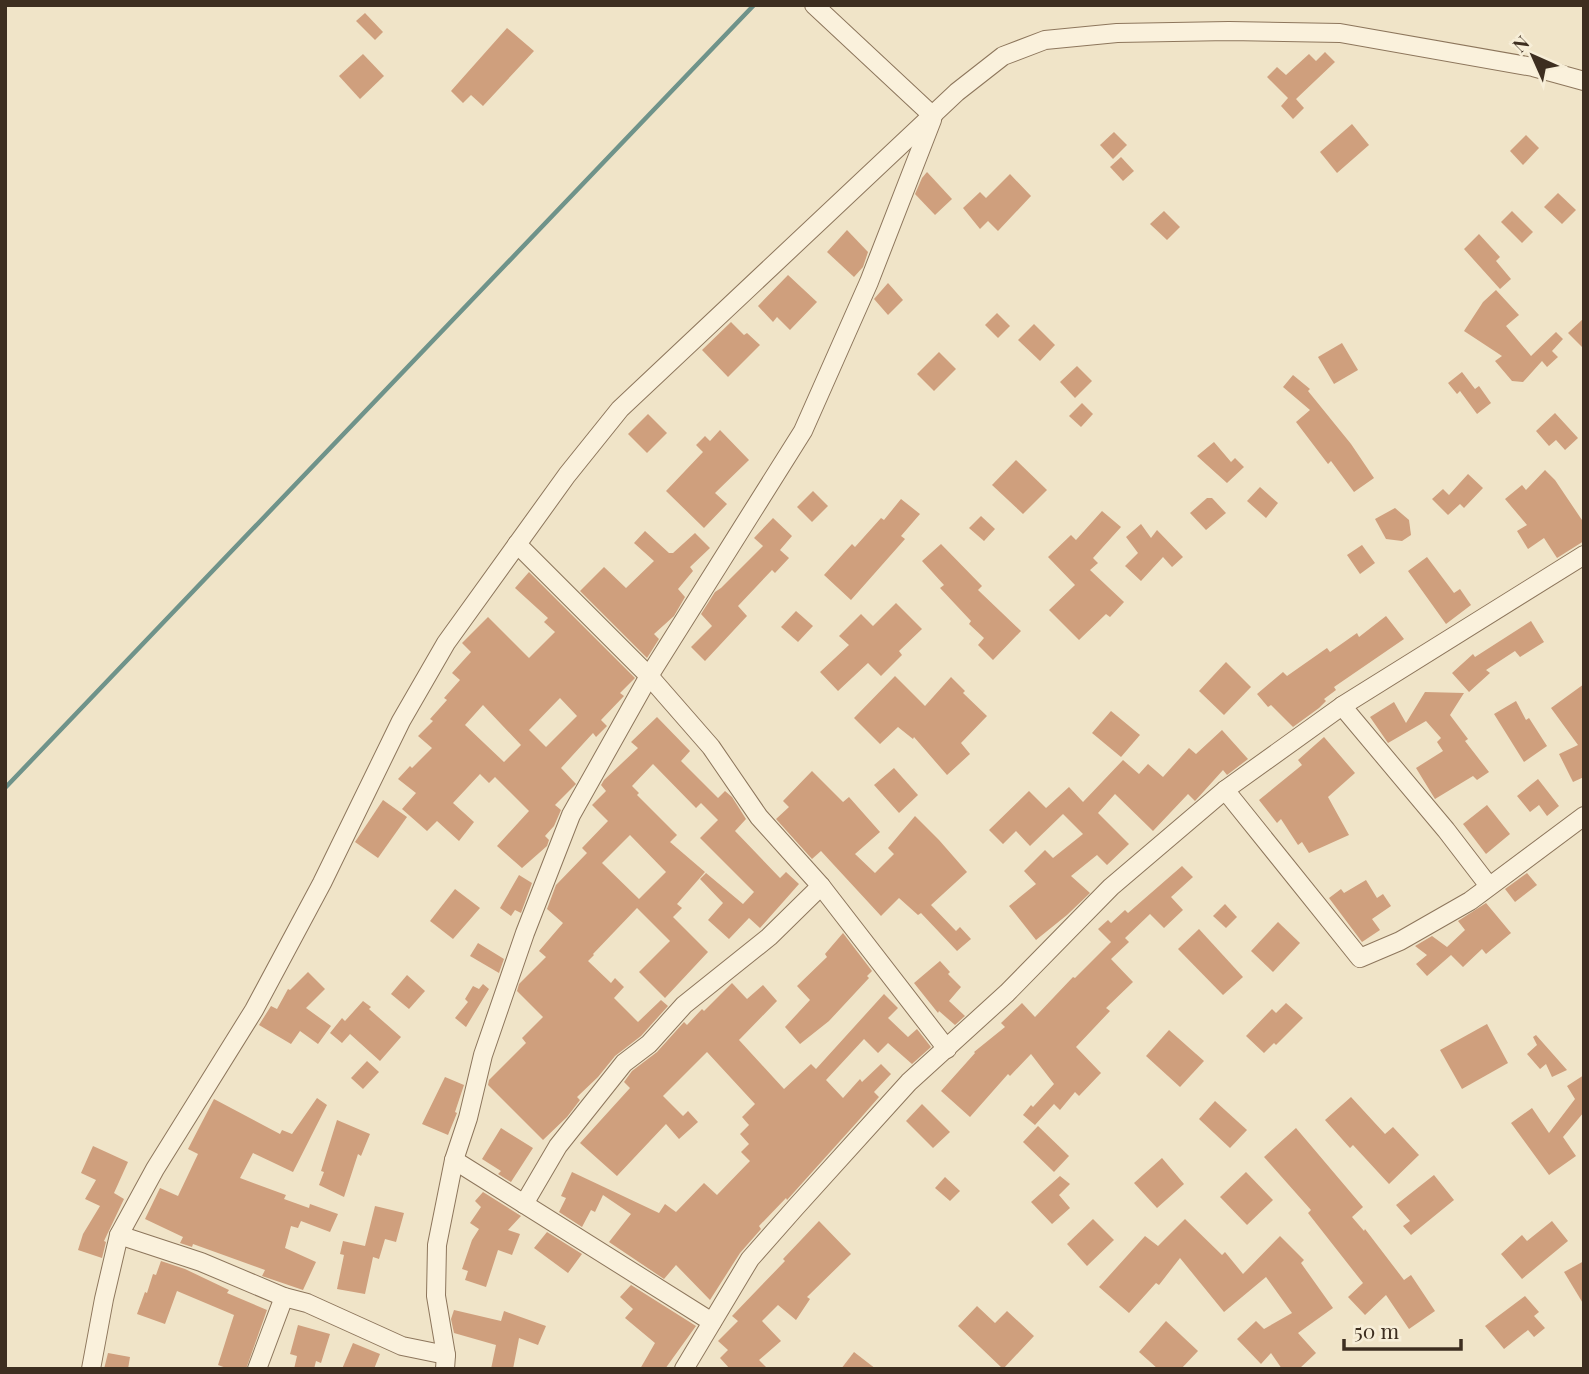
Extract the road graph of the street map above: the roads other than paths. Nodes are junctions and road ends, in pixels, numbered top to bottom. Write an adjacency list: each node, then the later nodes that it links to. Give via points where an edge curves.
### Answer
1 (814, 5): 3 (street)
2 (1584, 81): 3 (street, via 1533,67 1340,33 1117,33 1045,40 1003,57)
3 (933, 116): 4 (street, via 620,409); 6 (street, via 869,282 803,431)
4 (517, 544): 6 (street); 15 (street, via 446,643 260,999)
5 (1584, 555): 7 (street)
6 (649, 676): 10 (street, via 711,747 759,817); 13 (street, via 571,815 482,1055)
7 (1342, 706): 8 (street); 11 (street)
8 (1225, 790): 11 (street, via 1360,958 1411,935); 12 (street, via 1111,887)
9 (1584, 816): 11 (street)
10 (821, 886): 12 (street); 14 (street, via 624,1063 558,1146)
11 (1489, 886)
12 (947, 1049): 17 (street, via 909,1083 750,1259)
13 (454, 1160): 14 (street); 18 (street, via 437,1245 436,1297)
14 (524, 1204): 17 (street)
15 (119, 1236): 16 (street, via 201,1262); 19 (street)
16 (284, 1297): 18 (street); 20 (street)
17 (712, 1322): 21 (street)
18 (446, 1362)
19 (91, 1369)
20 (257, 1369)
21 (684, 1369)

